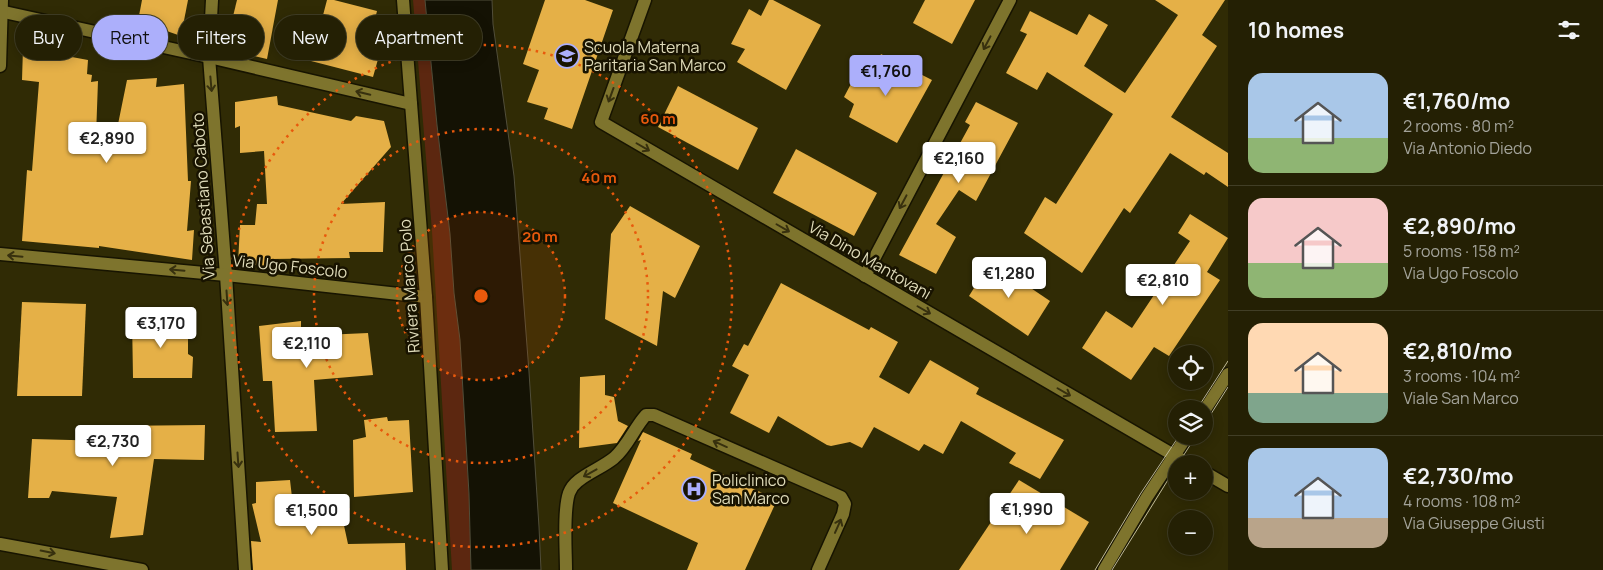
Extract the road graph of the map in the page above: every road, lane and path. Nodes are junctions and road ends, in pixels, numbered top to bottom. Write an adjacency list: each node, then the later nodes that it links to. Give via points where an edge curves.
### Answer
1 (212, 0): 6 (street, Via Sebastiano Caboto)
2 (403, 0): 11 (street, Riviera Marco Polo)
3 (645, 0): 14 (street, Via Dino Mantovani, one-way to 14, via 601,122)
4 (1010, 0): 14 (street, one-way to 14)
5 (2, 8): 7 (street); 10 (street)
6 (211, 15)
7 (178, 50)
8 (209, 60): 13 (street, Via Sebastiano Caboto, one-way to 13)
9 (222, 60): 11 (street, one-way to 9)
10 (0, 66)
11 (411, 104): 15 (street, Riviera Marco Polo)
12 (0, 254): 13 (street, Via Ugo Foscolo, one-way to 12)
13 (226, 275): 15 (street, Via Ugo Foscolo); 24 (street, Via Sebastiano Caboto, one-way to 24)
14 (865, 276): 18 (street, Via Dino Mantovani, one-way to 18)
15 (426, 297): 25 (street, Riviera Marco Polo)
16 (1228, 374): 17 (street)
17 (1211, 400)
18 (1173, 455)
19 (1168, 466): 28 (street)
20 (1213, 477): 21 (street)
21 (1228, 486)
22 (0, 544): 23 (street, one-way to 23)
23 (142, 570)
24 (245, 570)
25 (442, 570)
26 (566, 570): 27 (street, one-way to 26, via 843,514 845,504 841,497 654,415 646,415 614,458 583,476 570,490)
27 (818, 570)
28 (1104, 570)

